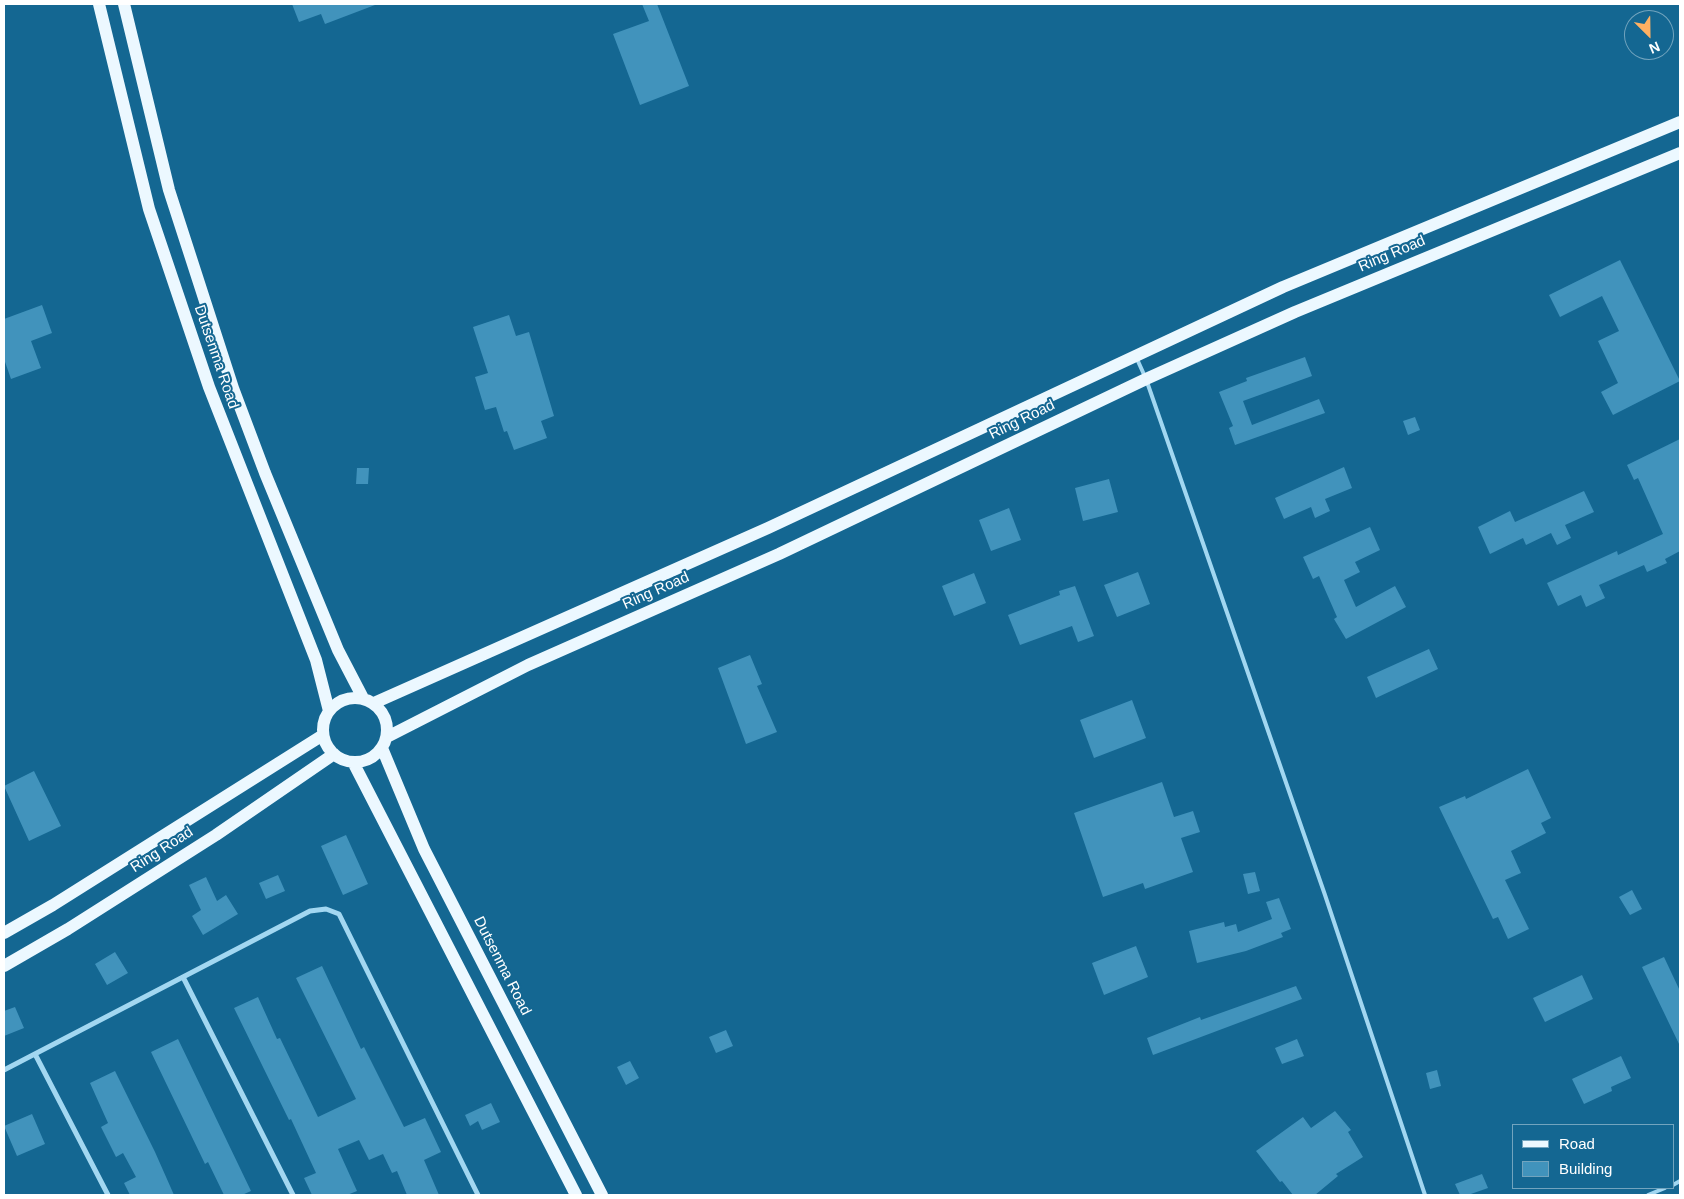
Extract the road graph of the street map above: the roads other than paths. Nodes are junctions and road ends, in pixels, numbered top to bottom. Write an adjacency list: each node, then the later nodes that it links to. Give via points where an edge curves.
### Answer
1 (99, 4): 8 (main road, Dutsenma Road, via 148,209 209,387 316,660)
2 (124, 4): 7 (main road, Dutsenma Road, via 168,190 233,388 264,473 334,641)
3 (1680, 122): 5 (main road, via 1283,286)
4 (1680, 153): 6 (main road, Ring Road, via 1294,312)
5 (1134, 355): 6 (lane); 7 (main road, via 768,528)
6 (1146, 379): 10 (main road, Ring Road, via 779,554 528,665); 24 (lane)
7 (368, 701): 8 (main road, via 350,698 338,702); 10 (main road, via 383,712 388,724)
8 (329, 711): 9 (main road)
9 (323, 735): 11 (main road); 13 (main road, via 53,905)
10 (385, 743): 12 (main road, via 364,761); 23 (main road, Dutsenma Road, via 424,849)
11 (334, 754): 12 (main road); 14 (main road, Ring Road, via 208,840)
12 (353, 762): 22 (main road)
13 (4, 932)
14 (4, 966)
15 (183, 977): 16 (street); 20 (street); 21 (street, via 310,911 326,909 339,914)
16 (35, 1054): 17 (street); 19 (street)
17 (4, 1070)
18 (1663, 1189): 25 (lane)
19 (108, 1195)
20 (293, 1195)
21 (478, 1195)
22 (576, 1195)
23 (602, 1195)
24 (1425, 1195)
25 (1648, 1195)

